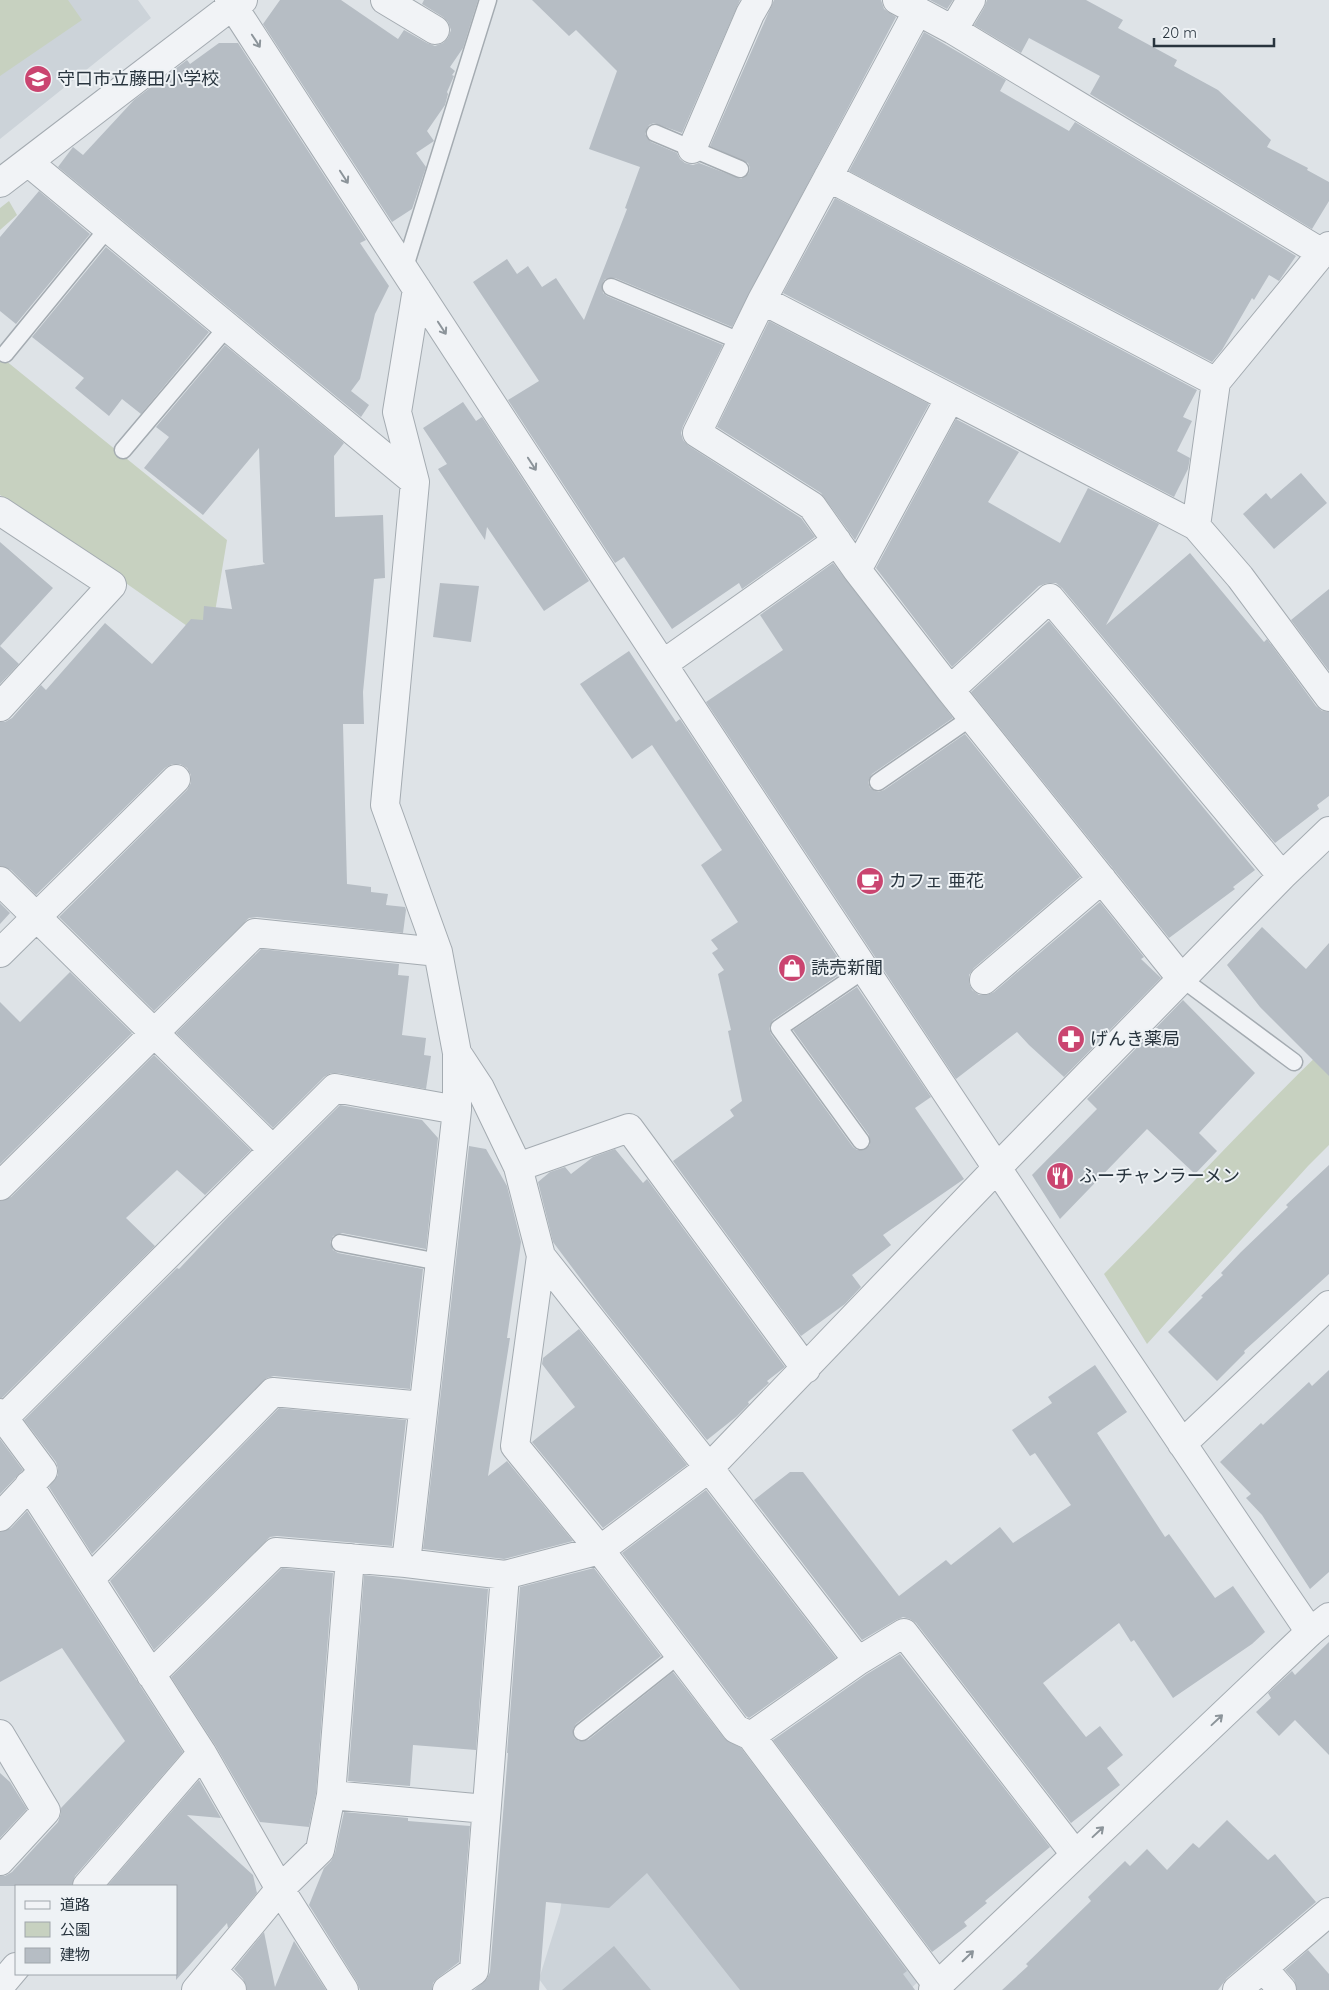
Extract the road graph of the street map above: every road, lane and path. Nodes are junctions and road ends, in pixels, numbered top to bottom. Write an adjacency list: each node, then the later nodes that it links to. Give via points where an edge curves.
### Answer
1 (385, 0): 7 (street)
2 (488, 0): 17 (lane)
3 (758, 0): 10 (street)
4 (970, 0): 8 (street)
5 (235, 2): 11 (street); 17 (street, one-way to 17)
6 (907, 6): 8 (street); 13 (street)
7 (435, 30)
8 (953, 30): 16 (street)
9 (655, 133): 10 (lane)
10 (692, 149): 12 (lane)
11 (28, 162): 14 (street); 15 (street)
12 (740, 169)
13 (828, 177): 19 (street); 23 (street)
14 (0, 183)
15 (108, 228): 20 (street); 22 (lane)
16 (1325, 249): 23 (street)
17 (410, 279): 26 (street, via 397,412); 31 (street, one-way to 31)
18 (610, 287): 21 (lane)
19 (762, 300): 21 (street); 24 (street)
20 (228, 327): 25 (lane); 26 (street)
21 (742, 342): 29 (street, via 697,433 812,506)
22 (5, 354)
23 (1216, 382): 28 (street)
24 (950, 398): 28 (street); 30 (street)
25 (123, 450)
26 (415, 482): 43 (street, via 385,805)
27 (0, 511): 34 (street, via 112,585)
28 (1196, 526): 33 (street, via 1240,577)
29 (836, 541): 30 (street); 31 (street)
30 (857, 570): 32 (street)
31 (663, 664): 45 (street)
32 (950, 690): 35 (street); 39 (street, via 1050,598)
33 (1329, 697)
34 (0, 707)
35 (972, 717): 37 (lane); 40 (street)
36 (176, 779): 42 (street)
37 (878, 782)
38 (1329, 831): 39 (street)
39 (1282, 876): 46 (street)
40 (1102, 879): 46 (street); 47 (street)
41 (0, 881): 42 (street)
42 (36, 918): 44 (street); 48 (street)
43 (438, 952): 48 (street, via 255,933); 49 (street)
44 (0, 953)
45 (864, 970): 52 (lane, via 780,1028); 55 (street)
46 (1181, 978): 50 (lane); 55 (street)
47 (984, 980)
48 (155, 1032): 53 (street); 56 (street)
49 (457, 1053): 51 (street); 54 (street, via 480,1088)
50 (1294, 1062)
51 (457, 1110): 53 (street, via 335,1088); 59 (street)
52 (860, 1141)
53 (274, 1150): 63 (street)
54 (518, 1167): 58 (street); 61 (street, via 628,1128)
55 (998, 1167): 61 (street); 64 (street)
56 (0, 1186)
57 (340, 1243): 59 (lane)
58 (541, 1256): 65 (street); 68 (street, via 515,1446)
59 (440, 1262): 62 (street)
60 (1329, 1305): 64 (street)
61 (806, 1369): 65 (street)
62 (423, 1406): 70 (street); 72 (street, via 273,1392)
63 (2, 1416): 66 (street, via 43,1471)
64 (1182, 1444): 73 (street)
65 (709, 1468): 68 (street); 75 (street)
66 (29, 1486): 67 (street); 72 (street)
67 (0, 1517)
68 (600, 1550): 71 (street); 74 (street)
69 (350, 1558): 70 (street); 76 (street, via 276,1552); 81 (street)
70 (406, 1564): 71 (street)
71 (505, 1575): 82 (street)
72 (90, 1579): 76 (street)
73 (1320, 1624): 83 (street, one-way to 73)
74 (680, 1655): 77 (lane); 79 (street, via 736,1729)
75 (858, 1661): 79 (street); 83 (street, via 904,1633)
76 (151, 1675): 80 (street)
77 (582, 1732)
78 (0, 1734): 84 (street, via 46,1811)
79 (751, 1736): 92 (street)
80 (202, 1753): 85 (street); 86 (street)
81 (331, 1795): 82 (street); 86 (street, via 320,1850)
82 (486, 1809): 95 (street, via 474,1971)
83 (1075, 1854): 92 (street, one-way to 83)
84 (0, 1861)
85 (88, 1885)
86 (280, 1889): 90 (street); 94 (street)
87 (1329, 1912): 89 (street)
88 (15, 1968): 91 (street)
89 (1263, 1968): 96 (street); 97 (street)
90 (204, 1981): 93 (street)
91 (0, 1986)
92 (935, 1988)
93 (232, 1990)
94 (344, 1990)
95 (448, 1990)
96 (1237, 1990)
97 (1282, 1990)

